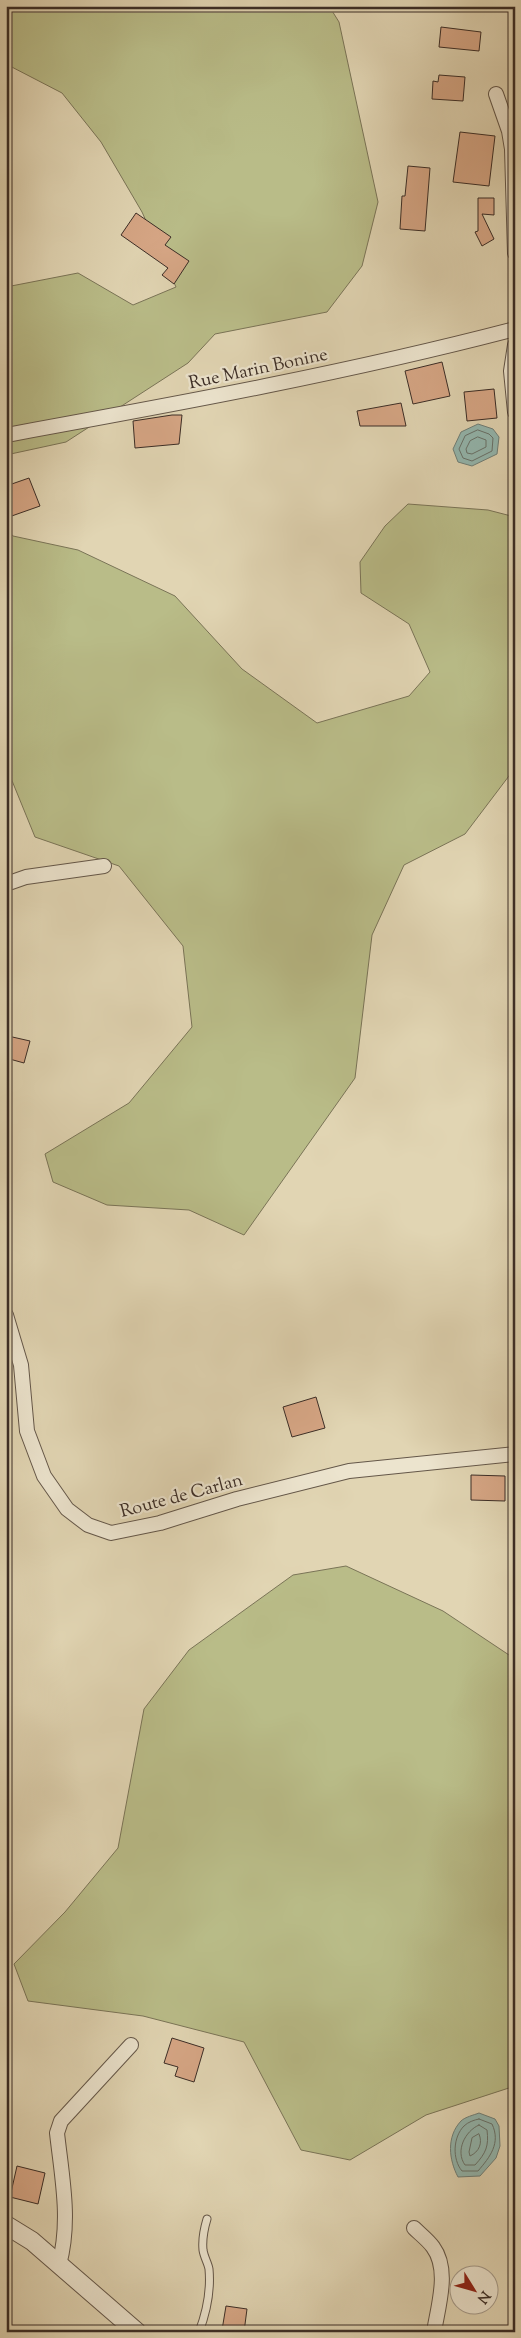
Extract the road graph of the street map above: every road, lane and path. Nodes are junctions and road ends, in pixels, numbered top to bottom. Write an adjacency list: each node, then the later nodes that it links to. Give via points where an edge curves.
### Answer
1 (496, 94): 2 (street, via 512,149)
2 (515, 253)
3 (515, 329): 6 (street, Rue Marin Bonine, via 228,394)
4 (515, 344): 5 (street, via 512,371)
5 (515, 412)
6 (6, 435)
7 (104, 866): 8 (street, via 26,877)
8 (6, 884)
9 (6, 1315): 10 (street, Route de Carlan, via 21,1365 27,1431 44,1476 67,1509 88,1525 111,1534 349,1471)
10 (515, 1454)
11 (131, 2044): 15 (street, via 61,2121 58,2133 67,2221)
12 (206, 2219): 17 (lane, via 203,2251 209,2268 209,2293 207,2312)
13 (6, 2225): 15 (street, via 32,2241)
14 (414, 2228): 18 (street, via 434,2247 441,2263 441,2292)
15 (59, 2265): 16 (street)
16 (137, 2332)
17 (199, 2332)
18 (434, 2332)

